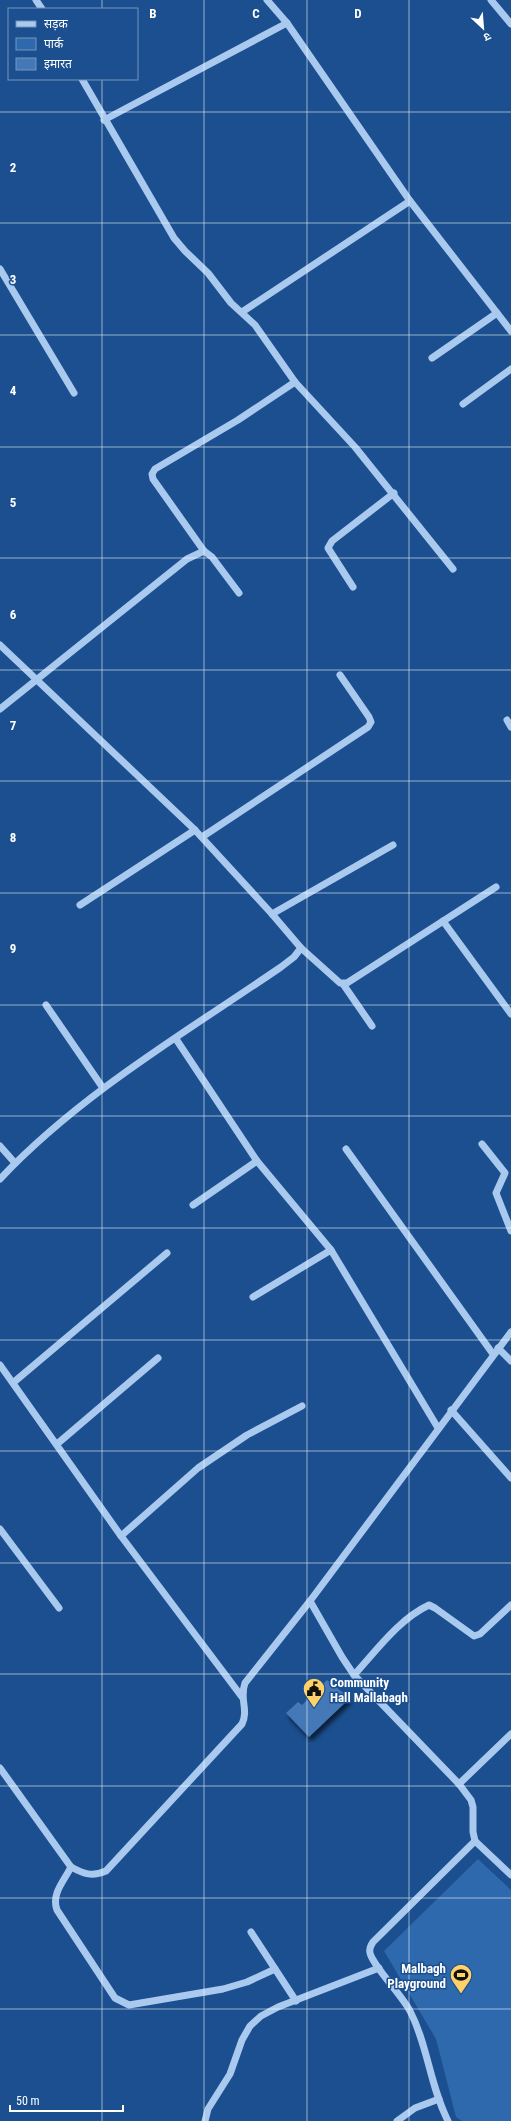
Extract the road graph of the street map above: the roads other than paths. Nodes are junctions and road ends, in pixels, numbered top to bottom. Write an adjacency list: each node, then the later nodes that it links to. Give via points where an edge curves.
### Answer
1 (267, 0): 3 (street)
2 (491, 0): 4 (street)
3 (286, 22): 6 (street); 7 (street)
4 (511, 24)
5 (83, 80): 6 (street)
6 (104, 120): 9 (street, via 174,238 208,273 231,303)
7 (410, 201): 9 (street); 10 (street)
8 (0, 269): 15 (street)
9 (242, 312): 14 (street, via 255,325)
10 (497, 313): 11 (street); 12 (street)
11 (511, 331)
12 (432, 358)
13 (511, 369): 16 (street)
14 (295, 382): 17 (street); 18 (street, via 238,420 155,469 152,474)
15 (74, 393)
16 (463, 404)
17 (394, 493): 19 (street); 20 (street, via 332,540 328,548)
18 (204, 551): 21 (street, via 212,557); 24 (street, via 187,559)
19 (453, 569)
20 (353, 587)
21 (239, 593)
22 (0, 645): 24 (street)
23 (340, 675): 27 (street, via 369,716 371,722 368,727)
24 (36, 680): 25 (street); 26 (street)
25 (0, 709)
26 (195, 830): 27 (street); 30 (street)
27 (202, 837): 31 (street)
28 (393, 845): 31 (street)
29 (496, 887): 32 (street)
30 (80, 905)
31 (272, 914): 33 (street)
32 (442, 921): 34 (street); 36 (street)
33 (301, 948): 34 (street); 38 (street, via 282,967)
34 (343, 984): 37 (street)
35 (46, 1005): 39 (street)
36 (511, 1014)
37 (372, 1026)
38 (176, 1039): 39 (street); 43 (street)
39 (103, 1088): 44 (street)
40 (482, 1144): 47 (street, via 505,1173 496,1193)
41 (0, 1146): 44 (street)
42 (346, 1149): 53 (street)
43 (258, 1161): 46 (street); 48 (street)
44 (15, 1163): 45 (street)
45 (0, 1179)
46 (193, 1205)
47 (511, 1231)
48 (331, 1250): 50 (street); 60 (street)
49 (167, 1253): 57 (street)
50 (253, 1297)
51 (511, 1332): 52 (street)
52 (498, 1348): 53 (street); 55 (street)
53 (493, 1354): 59 (street)
54 (158, 1358): 61 (street)
55 (511, 1361)
56 (0, 1365): 57 (street)
57 (14, 1382): 61 (street)
58 (302, 1406): 64 (street, via 247,1435 198,1468)
59 (451, 1410): 60 (street); 62 (street)
60 (438, 1428): 65 (street)
61 (57, 1444): 64 (street)
62 (511, 1478)
63 (0, 1529): 67 (street)
64 (121, 1536): 69 (street)
65 (310, 1601): 68 (street); 69 (street, via 245,1683)
66 (511, 1605): 68 (street, via 485,1631 474,1636 429,1605 405,1621)
67 (59, 1608)
68 (354, 1675): 72 (street)
69 (242, 1697): 74 (street, via 245,1711 242,1724 106,1871 97,1875 84,1874)
70 (511, 1734): 72 (street)
71 (0, 1768): 74 (street)
72 (459, 1784): 73 (street, via 471,1800 472,1832)
73 (476, 1841): 75 (street); 77 (street, via 373,1942 370,1952)
74 (71, 1867): 78 (street, via 55,1895 54,1903 115,1998 123,2003 129,2005 223,1989)
75 (511, 1875)
76 (251, 1932): 78 (street)
77 (379, 1968): 79 (street); 80 (street, via 400,1994 420,2033)
78 (275, 1970): 79 (street)
79 (296, 2001): 81 (street, via 267,2013 250,2026 230,2074 208,2109)
80 (439, 2099): 82 (street, via 415,2108); 83 (street)
81 (205, 2121)
82 (397, 2121)
83 (448, 2121)

